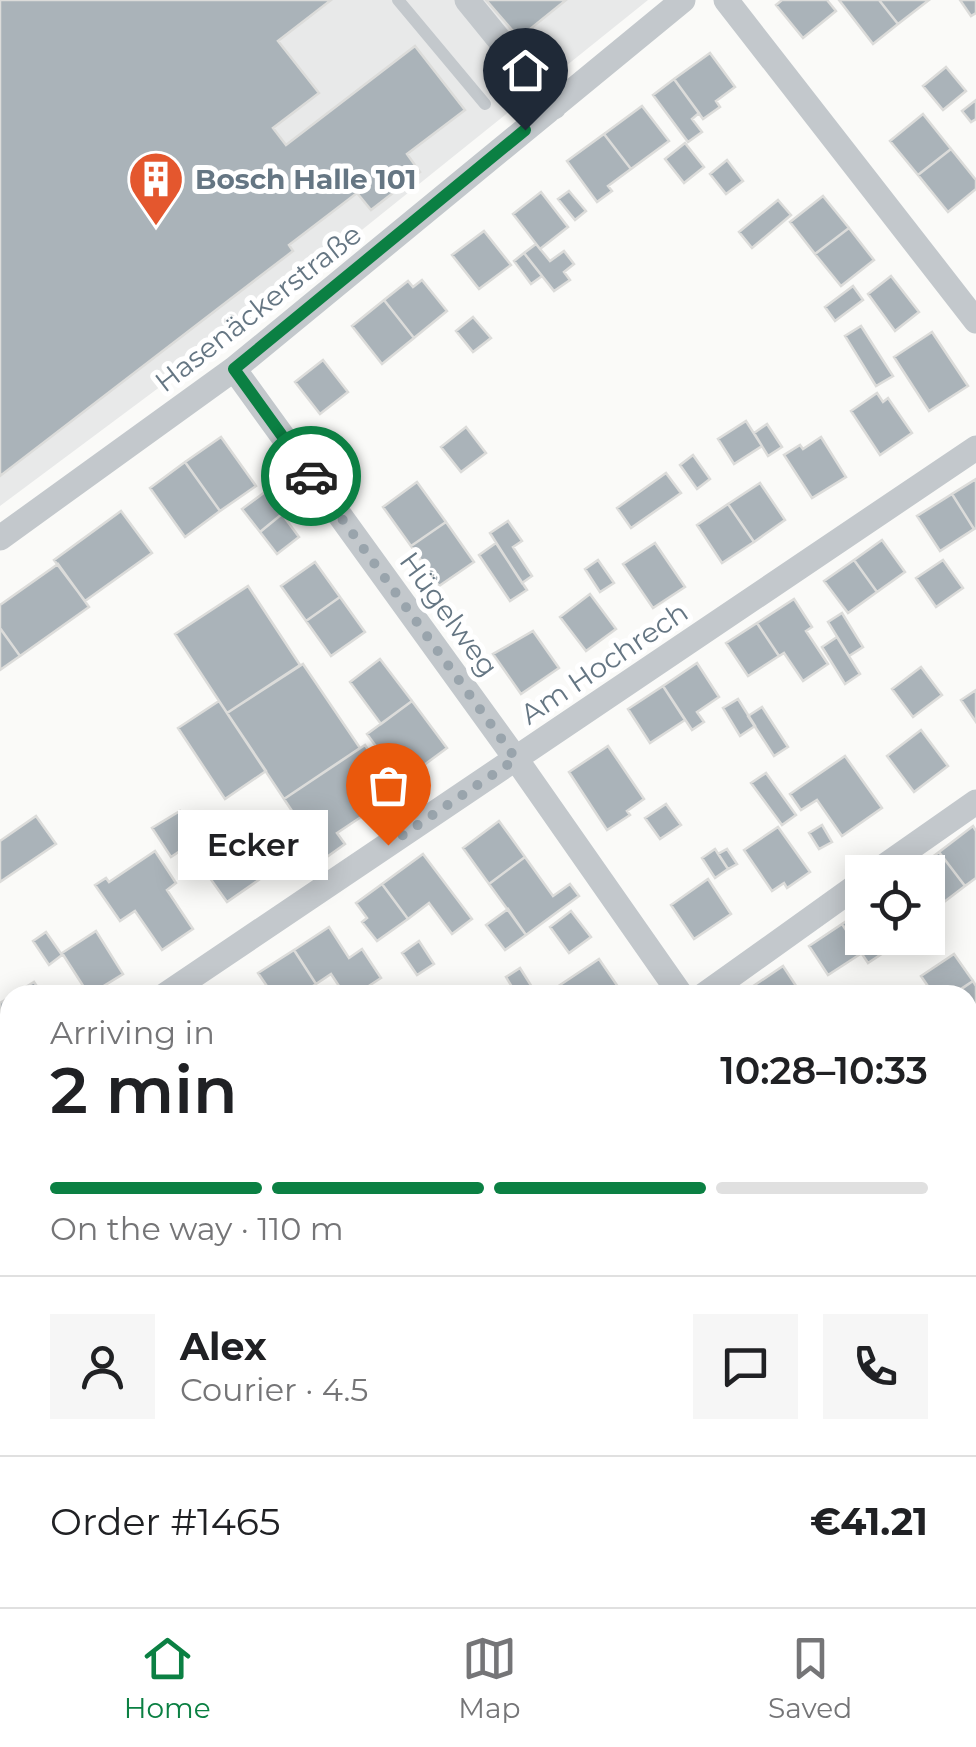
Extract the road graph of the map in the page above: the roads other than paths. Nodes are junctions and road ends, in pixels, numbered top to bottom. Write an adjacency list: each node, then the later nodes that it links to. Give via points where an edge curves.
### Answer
1 (398, 0): 5 (lane)
2 (466, 0): 6 (street)
3 (683, 0): 6 (street, Hasenäckerstraße)
4 (726, 0): 7 (street)
5 (485, 104)
6 (554, 106): 8 (street, Hasenäckerstraße)
7 (976, 322)
8 (234, 369): 10 (street, Hasenäckerstraße); 11 (street, Hügelweg)
9 (976, 448): 11 (street, Am Hochrech)
10 (0, 538)
11 (516, 759): 15 (street, Am Hochrech); 16 (street, Hügelweg)
12 (976, 802): 13 (street)
13 (900, 855)
14 (845, 894): 17 (street)
15 (180, 985)
16 (674, 985)
17 (718, 985)

